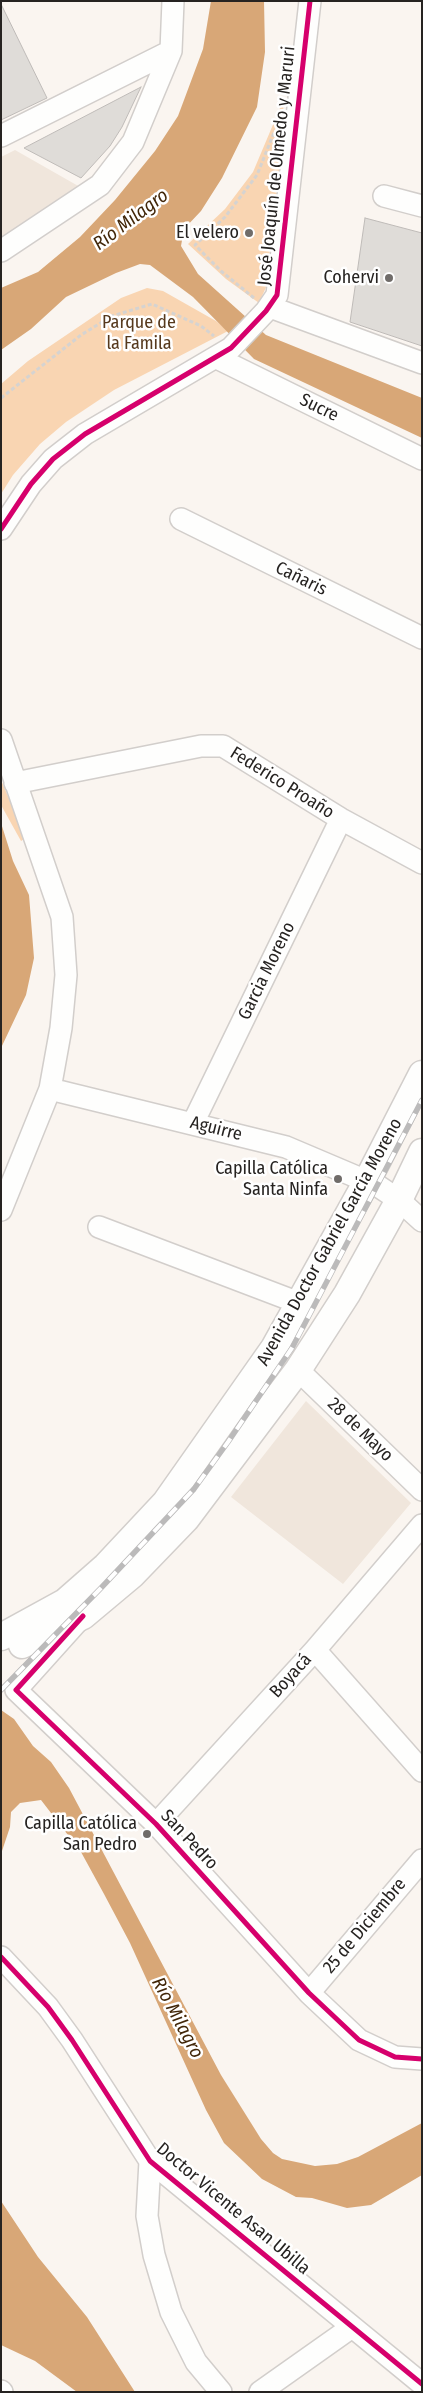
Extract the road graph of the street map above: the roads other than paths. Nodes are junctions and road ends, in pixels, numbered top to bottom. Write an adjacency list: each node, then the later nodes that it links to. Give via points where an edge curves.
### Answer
1 (173, 1): 3 (street)
2 (310, 1): 8 (street, José Joaquín de Olmedo y Maruri, via 277,295)
3 (171, 51): 4 (street); 7 (street, via 133,142 100,184)
4 (1, 136)
5 (384, 196): 6 (street)
6 (422, 206)
7 (1, 251)
8 (265, 307): 9 (street, José Joaquín de Olmedo y Maruri); 10 (street)
9 (228, 350): 11 (street, Sucre); 13 (street, José Joaquín de Olmedo y Maruri, via 85,434 53,459 31,484)
10 (422, 363)
11 (422, 459)
12 (181, 520): 14 (street, Cañaris)
13 (1, 529)
14 (422, 638)
15 (1, 740): 16 (street)
16 (15, 783): 17 (street, Federico Proaño, via 201,746 223,746); 20 (street, via 62,917 66,975)
17 (341, 819): 18 (street, Federico Proaño); 21 (street, Garcia Moreno)
18 (422, 862)
19 (422, 1074): 23 (main road, Avenida Doctor Gabriel García Moreno)
20 (50, 1089): 21 (street, Aguirre); 24 (street)
21 (194, 1123): 23 (street, Aguirre, via 286,1147)
22 (422, 1152): 23 (main road, Avenida Doctor Gabriel García Moreno)
23 (381, 1189): 25 (street); 27 (main road, Avenida Doctor Gabriel García Moreno); 28 (main road, Avenida Doctor Gabriel García Moreno, via 347,1294)
24 (1, 1210)
25 (422, 1222)
26 (99, 1227): 27 (street)
27 (299, 1303): 32 (main road, Avenida Doctor Gabriel García Moreno, via 274,1348 164,1503 106,1566 65,1602)
28 (298, 1370): 29 (street, 28 de Mayo); 31 (main road, Avenida Doctor Gabriel García Moreno, via 186,1520 132,1575)
29 (422, 1490)
30 (422, 1525): 33 (street, Boyacá)
31 (83, 1616): 34 (main road, Avenida Doctor Gabriel García Moreno); 36 (street, San Pedro, via 16,1690)
32 (1, 1637)
33 (315, 1650): 35 (street); 36 (street, Boyacá)
34 (1, 1656)
35 (422, 1771)
36 (156, 1824): 39 (street, San Pedro)
37 (422, 1860): 39 (street, 25 de Diciembre)
38 (1, 1957): 41 (street, Doctor Vicente Asan Ubilla, via 48,2007 67,2033)
39 (309, 1993): 40 (street, San Pedro, via 359,2040 396,2057)
40 (422, 2059)
41 (150, 2161): 42 (street, Doctor Vicente Asan Ubilla); 44 (street, via 147,2216 154,2255 171,2312 196,2362)
42 (352, 2327): 43 (street, Doctor Vicente Asan Ubilla); 45 (street)
43 (422, 2384)
44 (221, 2392)
45 (260, 2392)

